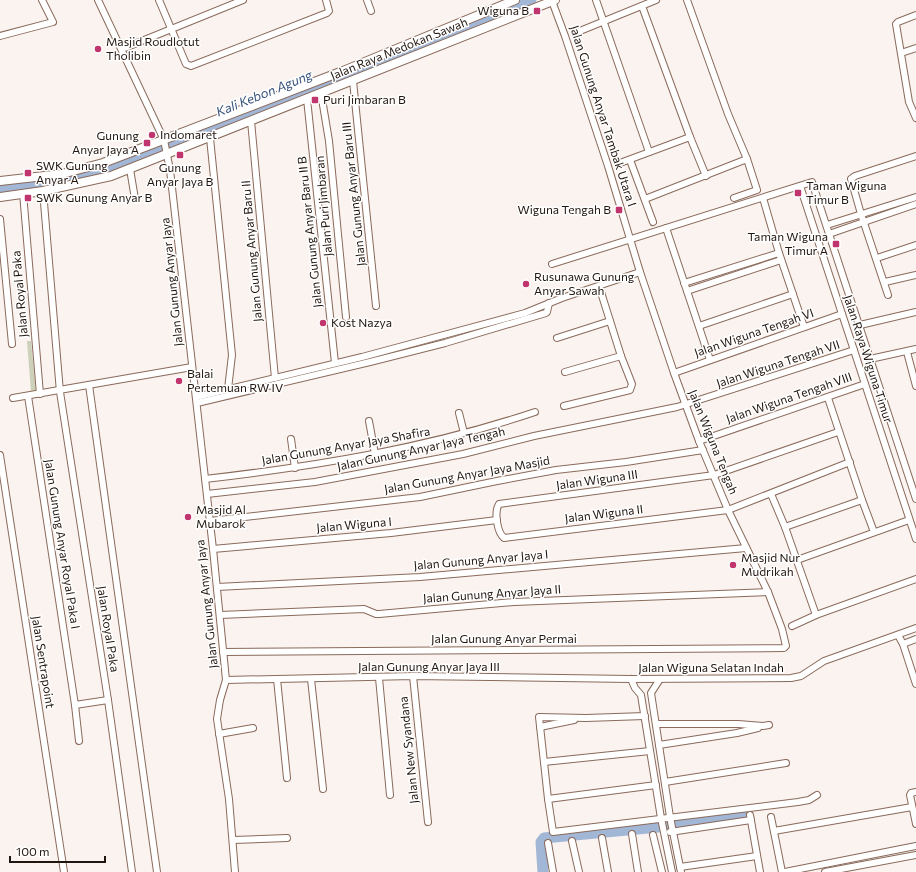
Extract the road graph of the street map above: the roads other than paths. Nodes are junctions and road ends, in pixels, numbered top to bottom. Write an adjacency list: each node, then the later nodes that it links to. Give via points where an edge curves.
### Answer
1 (42, 0): 18 (street, via 53,22)
2 (98, 0): 20 (street)
3 (158, 0): 16 (street)
4 (243, 0): 16 (street)
5 (326, 0): 16 (street, via 329,8 327,13 192,66 186,64)
6 (367, 0): 13 (street)
7 (515, 0): 31 (street, Jalan Raya Medokan Sawah)
8 (596, 0): 15 (street)
9 (656, 0): 12 (street, Jalan Gunung Anyar Tambak Utara I)
10 (687, 0): 35 (street)
11 (553, 1): 22 (street, Jalan Raya Medokan Sawah); 58 (street, Jalan Gunung Anyar Tambak Utara I)
12 (642, 6): 15 (street, Jalan Gunung Anyar Tambak Utara I); 29 (street)
13 (371, 11)
14 (916, 15): 21 (street, via 896,24)
15 (604, 22): 17 (street, Jalan Gunung Anyar Tambak Utara I); 33 (street)
16 (171, 29): 20 (street)
17 (575, 33)
18 (0, 36)
19 (916, 48): 21 (street)
20 (122, 49): 31 (street)
21 (901, 54): 26 (street)
22 (353, 80): 23 (street, Jalan Raya Medokan Sawah); 73 (street, Jalan Gunung Anyar Baru III)
23 (321, 93): 24 (street, Jalan Raya Medokan Sawah); 76 (street, Jalan Puri Jimbaran, via 329,141)
24 (307, 98): 28 (street, Jalan Raya Medokan Sawah); 89 (street, Jalan Gunung Anyar Baru II B)
25 (916, 99): 26 (street)
26 (909, 102): 27 (street)
27 (916, 118)
28 (251, 122): 30 (street, Jalan Raya Medokan Sawah); 93 (street, Jalan Gunung Anyar Baru II)
29 (690, 137): 33 (street); 39 (street)
30 (210, 138): 32 (street, Jalan Raya Medokan Sawah); 97 (street, via 232,355)
31 (165, 141): 32 (street, Jalan Gunung Anyar Jaya); 40 (street, Jalan Raya Medokan Sawah, via 84,169)
32 (167, 152): 38 (street, Jalan Raya Medokan Sawah); 90 (street, Jalan Gunung Anyar Jaya)
33 (649, 152): 36 (street)
34 (916, 156): 51 (street, via 852,177)
35 (747, 159): 39 (street); 46 (street, via 757,190)
36 (630, 160): 37 (street); 49 (street)
37 (620, 163)
38 (130, 169): 42 (street, Jalan Raya Medokan Sawah, via 104,179); 48 (street)
39 (706, 176): 49 (street)
40 (0, 182)
41 (800, 186): 47 (street, Jalan Raya Wiguna Timur); 55 (street, Jalan Raya Wiguna Timur, via 812,182); 75 (street, Jalan Raya Wiguna Timur)
42 (43, 191): 43 (street, Jalan Raya Medokan Sawah); 98 (street, Jalan Royal Paka)
43 (23, 193): 44 (street, Jalan Raya Medokan Sawah); 99 (street, Jalan Royal Paka)
44 (0, 197)
45 (916, 197): 51 (street)
46 (734, 198)
47 (763, 198): 56 (street, Jalan Raya Wiguna Timur); 60 (street)
48 (135, 199)
49 (645, 199): 53 (street)
50 (916, 204): 54 (street)
51 (861, 214): 54 (street); 55 (street)
52 (0, 219): 82 (street)
53 (653, 222)
54 (864, 222): 57 (street); 61 (street)
55 (827, 225): 57 (street, Jalan Raya Wiguna Timur)
56 (666, 228): 58 (street, Jalan Raya Wiguna Timur); 66 (street)
57 (829, 234): 78 (street, Jalan Raya Wiguna Timur)
58 (631, 239): 63 (street, Jalan Raya Wiguna Timur); 64 (street, Jalan Wiguna Tengah)
59 (916, 245): 61 (street)
60 (779, 253): 62 (street); 66 (street)
61 (877, 258): 67 (street)
62 (782, 260): 69 (street); 70 (street)
63 (552, 264)
64 (640, 272): 68 (street); 92 (street, Jalan Wiguna Tengah)
65 (916, 275): 67 (street)
66 (684, 282): 69 (street)
67 (885, 282): 71 (street)
68 (599, 286): 72 (street); 77 (street)
69 (687, 291): 79 (street)
70 (793, 294): 79 (street); 80 (street)
71 (888, 294)
72 (549, 303): 89 (street, via 525,313); 103 (street, via 546,313 444,343)
73 (376, 306)
74 (916, 312): 78 (street)
75 (842, 314): 80 (street, Jalan Wiguna Tengah VI); 83 (street, Jalan Raya Wiguna Timur)
76 (346, 317)
77 (610, 320): 81 (street); 86 (street)
78 (860, 324): 87 (street, Jalan Raya Wiguna Timur)
79 (699, 326): 88 (street)
80 (804, 327): 88 (street, Jalan Wiguna Tengah VI)
81 (557, 338)
82 (12, 344)
83 (854, 350): 95 (street, Jalan Raya Wiguna Timur); 104 (street, Jalan Wiguna Tengah VII)
84 (916, 350): 85 (street)
85 (907, 352): 87 (street); 96 (street)
86 (621, 356): 91 (street); 105 (street, via 632,384 630,390)
87 (870, 359): 114 (street, Jalan Raya Wiguna Timur)
88 (710, 360): 92 (street, Jalan Wiguna Tengah VI)
89 (335, 363): 93 (street)
90 (192, 367): 94 (street); 103 (street, Jalan Gunung Anyar Jaya)
91 (565, 372)
92 (674, 373): 104 (street, Jalan Wiguna Tengah)
93 (275, 378): 97 (street)
94 (89, 384): 98 (street); 201 (street)
95 (865, 384): 102 (street, Jalan Wiguna Tengah VIII); 116 (street, Jalan Raya Wiguna Timur)
96 (916, 385)
97 (228, 389): 103 (street)
98 (60, 390): 99 (street); 159 (street, Jalan Royal Paka)
99 (40, 394): 100 (street)
100 (28, 396): 101 (street); 158 (street, Jalan Gunung Anyar Royal Paka I)
101 (13, 398)
102 (828, 398): 109 (street); 112 (street, Jalan Wiguna Tengah VIII)
103 (196, 400): 121 (street, Jalan Gunung Anyar Jaya)
104 (685, 405): 112 (street, Jalan Wiguna Tengah); 122 (street, Jalan Gunung Anyar Jaya Tengah, via 534,436 463,454 323,480)
105 (564, 406)
106 (535, 412): 110 (street, Jalan Gunung Anyar Jaya Shafira)
107 (459, 413): 110 (street)
108 (369, 421): 115 (street)
109 (838, 432): 118 (street); 120 (street)
110 (464, 433): 115 (street, Jalan Gunung Anyar Jaya Shafira)
111 (291, 440): 119 (street)
112 (698, 441): 113 (street, Jalan Wiguna Tengah)
113 (703, 450): 120 (street, Jalan Wiguna Tengah); 129 (street, Jalan Gunung Anyar Jaya Masjid, via 556,470 420,497)
114 (899, 451): 116 (street); 124 (street, Jalan Raya Wiguna Timur)
115 (375, 454): 119 (street, Jalan Gunung Anyar Jaya Shafira)
116 (888, 454): 128 (street, Jalan Raya Wiguna Timur)
117 (0, 455): 199 (street, Jalan Sentrapoint)
118 (850, 462): 123 (street); 125 (street)
119 (295, 468): 121 (street, Jalan Gunung Anyar Jaya Shafira)
120 (714, 475): 126 (street, Jalan Wiguna Tengah); 127 (street, Jalan Wiguna III, via 499,504)
121 (205, 479): 122 (street, Jalan Gunung Anyar Jaya)
122 (207, 494): 129 (street, Jalan Gunung Anyar Jaya)
123 (771, 494): 126 (street); 130 (street)
124 (916, 499)
125 (862, 500): 130 (street); 131 (street)
126 (728, 510): 127 (street, Jalan Wiguna II, via 504,538); 133 (street, Jalan Wiguna Tengah)
127 (497, 520): 134 (street, Jalan Wiguna I, via 391,533)
128 (909, 520): 131 (street); 132 (street, Jalan Raya Wiguna Timur)
129 (210, 521): 134 (street, Jalan Gunung Anyar Jaya)
130 (785, 527): 135 (street)
131 (874, 532): 135 (street)
132 (916, 538)
133 (746, 548): 137 (street, Jalan Gunung Anyar Jaya I, via 420,577); 138 (street, Jalan Wiguna Tengah)
134 (213, 549): 137 (street, Jalan Gunung Anyar Jaya)
135 (797, 560): 139 (street)
136 (916, 579): 139 (street)
137 (217, 587): 140 (street, Jalan Gunung Anyar Jaya)
138 (768, 592): 140 (street, Jalan Gunung Anyar Jaya II, via 514,602 380,614 364,609); 146 (street, Jalan Wiguna Tengah, via 782,629 786,646)
139 (816, 615): 141 (street)
140 (220, 616): 147 (street, Jalan Gunung Anyar Jaya)
141 (792, 626)
142 (916, 628): 143 (street, Jalan Wiguna Selatan Indah)
143 (898, 635): 145 (street); 153 (street, Jalan Wiguna Selatan Indah, via 824,661 801,676 791,678)
144 (916, 639): 145 (street)
145 (903, 644): 155 (street)
146 (784, 648): 147 (street, Jalan Gunung Anyar Permai)
147 (223, 652): 154 (street, Jalan Gunung Anyar Jaya)
148 (413, 676): 149 (street, Jalan Gunung Anyar Jaya III); 152 (street, Jalan Gunung Anyar Jaya III); 183 (street, Jalan New Syandana)
149 (379, 678): 151 (street, Jalan Gunung Anyar Jaya III); 176 (street)
150 (277, 679): 151 (street, Jalan Gunung Anyar Jaya III); 154 (street, Jalan Gunung Anyar Jaya III); 171 (street)
151 (311, 679): 174 (street)
152 (631, 679): 153 (street, Jalan Wiguna Selatan Indah); 157 (street)
153 (660, 679): 156 (street)
154 (226, 680): 165 (street, Jalan Gunung Anyar Jaya, via 217,719)
155 (916, 684)
156 (651, 693): 157 (street); 162 (street)
157 (640, 695): 160 (street)
158 (74, 700): 159 (street); 166 (street, Jalan Gunung Anyar Royal Paka I)
159 (108, 700): 200 (street, Jalan Royal Paka)
160 (645, 716): 161 (street); 168 (street)
161 (586, 718): 163 (street); 163 (street, via 540,716)
162 (656, 724): 167 (street); 167 (street, via 766,726)
163 (540, 727): 169 (street)
164 (253, 728): 165 (street)
165 (219, 734): 192 (street, Jalan Gunung Anyar Jaya, via 229,797)
166 (79, 741)
167 (659, 745): 172 (street)
168 (650, 750): 169 (street); 173 (street)
169 (544, 762): 178 (street)
170 (786, 763): 172 (street)
171 (286, 778)
172 (665, 782): 181 (street)
173 (656, 785): 178 (street); 182 (street)
174 (323, 789)
175 (916, 792): 179 (street, via 910,795)
176 (390, 794)
177 (817, 795): 181 (street, via 798,802)
178 (548, 799): 182 (street, via 555,832)
179 (912, 807): 184 (street); 186 (street)
180 (771, 817): 186 (street)
181 (671, 818): 182 (street); 185 (street)
182 (662, 820): 187 (street)
183 (428, 822)
184 (916, 824)
185 (673, 830): 187 (street); 197 (street, via 750,818); 198 (street)
186 (774, 831): 210 (street)
187 (664, 832): 208 (street)
188 (632, 834): 206 (street)
189 (653, 835): 207 (street)
190 (287, 838): 192 (street)
191 (602, 838): 205 (street)
192 (232, 840): 202 (street, Jalan Gunung Anyar Jaya)
193 (572, 841): 204 (street)
194 (548, 843): 203 (street)
195 (916, 846): 210 (street)
196 (916, 855): 211 (street)
197 (757, 856): 198 (street); 209 (street)
198 (680, 869)
199 (64, 872)
200 (132, 872)
201 (157, 872)
202 (235, 872)
203 (553, 872)
204 (579, 872)
205 (608, 872)
206 (638, 872)
207 (662, 872)
208 (672, 872)
209 (760, 872)
210 (783, 872)
211 (825, 872)

